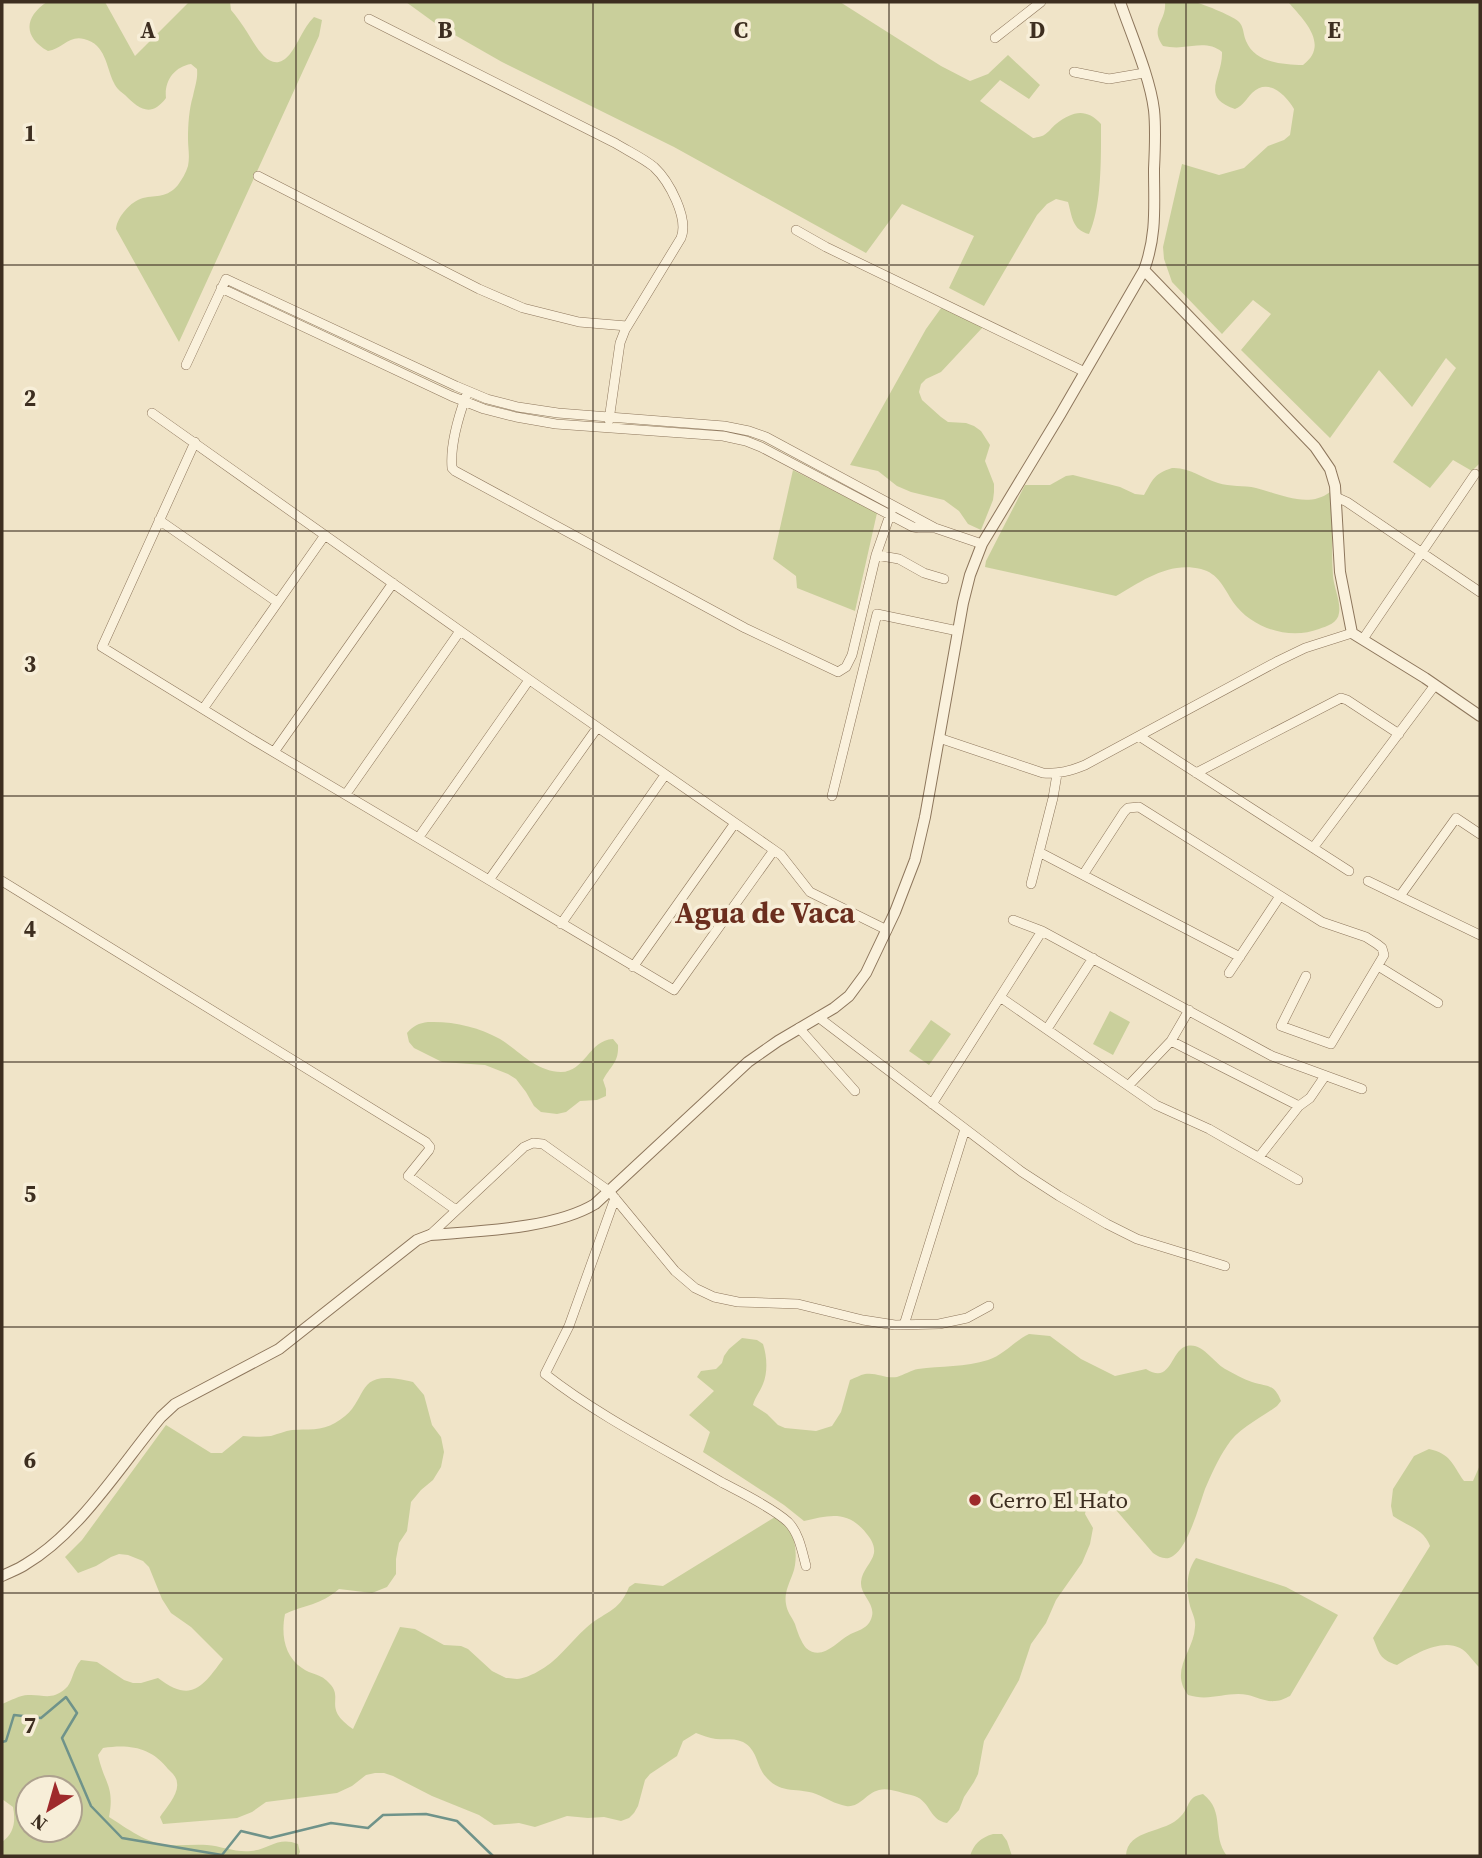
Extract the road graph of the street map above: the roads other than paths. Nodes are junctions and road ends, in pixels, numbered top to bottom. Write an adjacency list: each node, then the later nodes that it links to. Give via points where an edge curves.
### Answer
1 (1041, 2): 4 (street)
2 (1120, 2): 6 (street)
3 (369, 19): 10 (street, via 615,143 664,179 680,208 684,230)
4 (995, 38)
5 (1074, 72): 6 (street, via 1109,79)
6 (1144, 73): 9 (street, via 1156,139 1154,232)
7 (258, 176): 10 (street, via 523,307 579,322)
8 (796, 230): 12 (street)
9 (1144, 270): 12 (street); 18 (street, via 1315,447 1331,469)
10 (627, 326): 15 (street, via 620,343)
11 (186, 365): 13 (street, via 223,284)
12 (1085, 372): 22 (street)
13 (466, 396): 15 (street, via 484,409 516,417 556,424); 24 (street, via 451,459 455,471 832,670 838,672 850,662)
14 (152, 413): 16 (street)
15 (609, 422): 19 (street, via 746,441)
16 (194, 442): 20 (street); 21 (street)
17 (1475, 474): 23 (street)
18 (1336, 497): 23 (street); 31 (street, via 1340,572)
19 (892, 510): 22 (street, via 913,527 935,528); 24 (street)
20 (159, 520): 28 (street); 35 (street, via 102,647)
21 (325, 535): 26 (street); 28 (street)
22 (982, 544): 30 (street)
23 (1422, 552): 27 (street); 32 (street)
24 (876, 555): 25 (street, via 899,559)
25 (944, 579)
26 (393, 583): 29 (street); 41 (street)
27 (1480, 592)
28 (277, 602): 35 (street)
29 (460, 631): 33 (street); 45 (street)
30 (958, 631): 40 (street); 46 (street, via 877,614)
31 (1352, 633): 32 (street); 39 (street, via 1305,648)
32 (1363, 639): 34 (street)
33 (529, 680): 37 (street); 49 (street)
34 (1435, 685): 36 (street); 38 (street)
35 (203, 709): 41 (street)
36 (1480, 716)
37 (597, 728): 44 (street); 55 (street)
38 (1399, 734): 42 (street, via 1341,698); 50 (street)
39 (1139, 736): 42 (street); 43 (street, via 1085,765)
40 (939, 738): 43 (street); 63 (street, via 915,860)
41 (274, 752): 45 (street)
42 (1196, 773): 50 (street)
43 (1057, 774): 52 (street)
44 (665, 775): 47 (street); 62 (street)
45 (346, 794): 49 (street)
46 (832, 796)
47 (735, 823): 51 (street); 69 (street)
48 (1480, 834): 60 (street, via 1456,818)
49 (419, 837): 55 (street)
50 (1313, 848): 53 (street)
51 (774, 850): 63 (street, via 810,892); 69 (street, via 674,990)
52 (1039, 852): 54 (street); 58 (street)
53 (1349, 871)
54 (1083, 875): 59 (street, via 1119,818 1135,806); 66 (street)
55 (489, 880): 62 (street)
56 (2, 881): 89 (street, via 426,1142 429,1150 408,1176)
57 (1368, 881): 60 (street)
58 (1031, 884)
59 (1280, 896): 66 (street); 68 (street, via 1322,922 1377,943 1384,955)
60 (1400, 896): 65 (street)
61 (1013, 920): 64 (street)
62 (561, 924): 69 (street)
63 (887, 930): 75 (street, via 857,987)
64 (1042, 931): 67 (street); 72 (street)
65 (1480, 934)
66 (1240, 957): 70 (street)
67 (1093, 958): 74 (street); 77 (street)
68 (1378, 966): 71 (street, via 1331,1044 1282,1026); 73 (street)
69 (633, 967)
70 (1230, 973)
71 (1306, 976)
72 (1000, 997): 77 (street); 83 (street)
73 (1438, 1003)
74 (1189, 1010): 78 (street); 79 (street, via 1272,1055)
75 (818, 1017): 76 (street); 83 (street)
76 (799, 1028): 82 (street); 88 (street, via 748,1062)
77 (1047, 1029): 80 (street)
78 (1171, 1041): 80 (street); 84 (street)
79 (1325, 1076): 81 (street); 84 (street)
80 (1129, 1085): 86 (street, via 1156,1105)
81 (1362, 1090)
82 (855, 1091)
83 (932, 1104): 85 (street)
84 (1299, 1106): 86 (street)
85 (965, 1129): 91 (street, via 1107,1224 1137,1239); 93 (street)
86 (1259, 1157): 87 (street)
87 (1298, 1180)
88 (612, 1195): 89 (street, via 551,1148 533,1143); 90 (street, via 562,1219); 93 (street, via 675,1271 714,1297 797,1304); 94 (street, via 569,1326 545,1374 606,1417 788,1522)
89 (456, 1210): 90 (street)
90 (430, 1235): 95 (street, via 400,1252 279,1349 175,1404 69,1530 26,1565)
91 (1225, 1266)
92 (989, 1306): 93 (street, via 967,1318)
93 (904, 1325)
94 (806, 1566)
95 (2, 1576)

